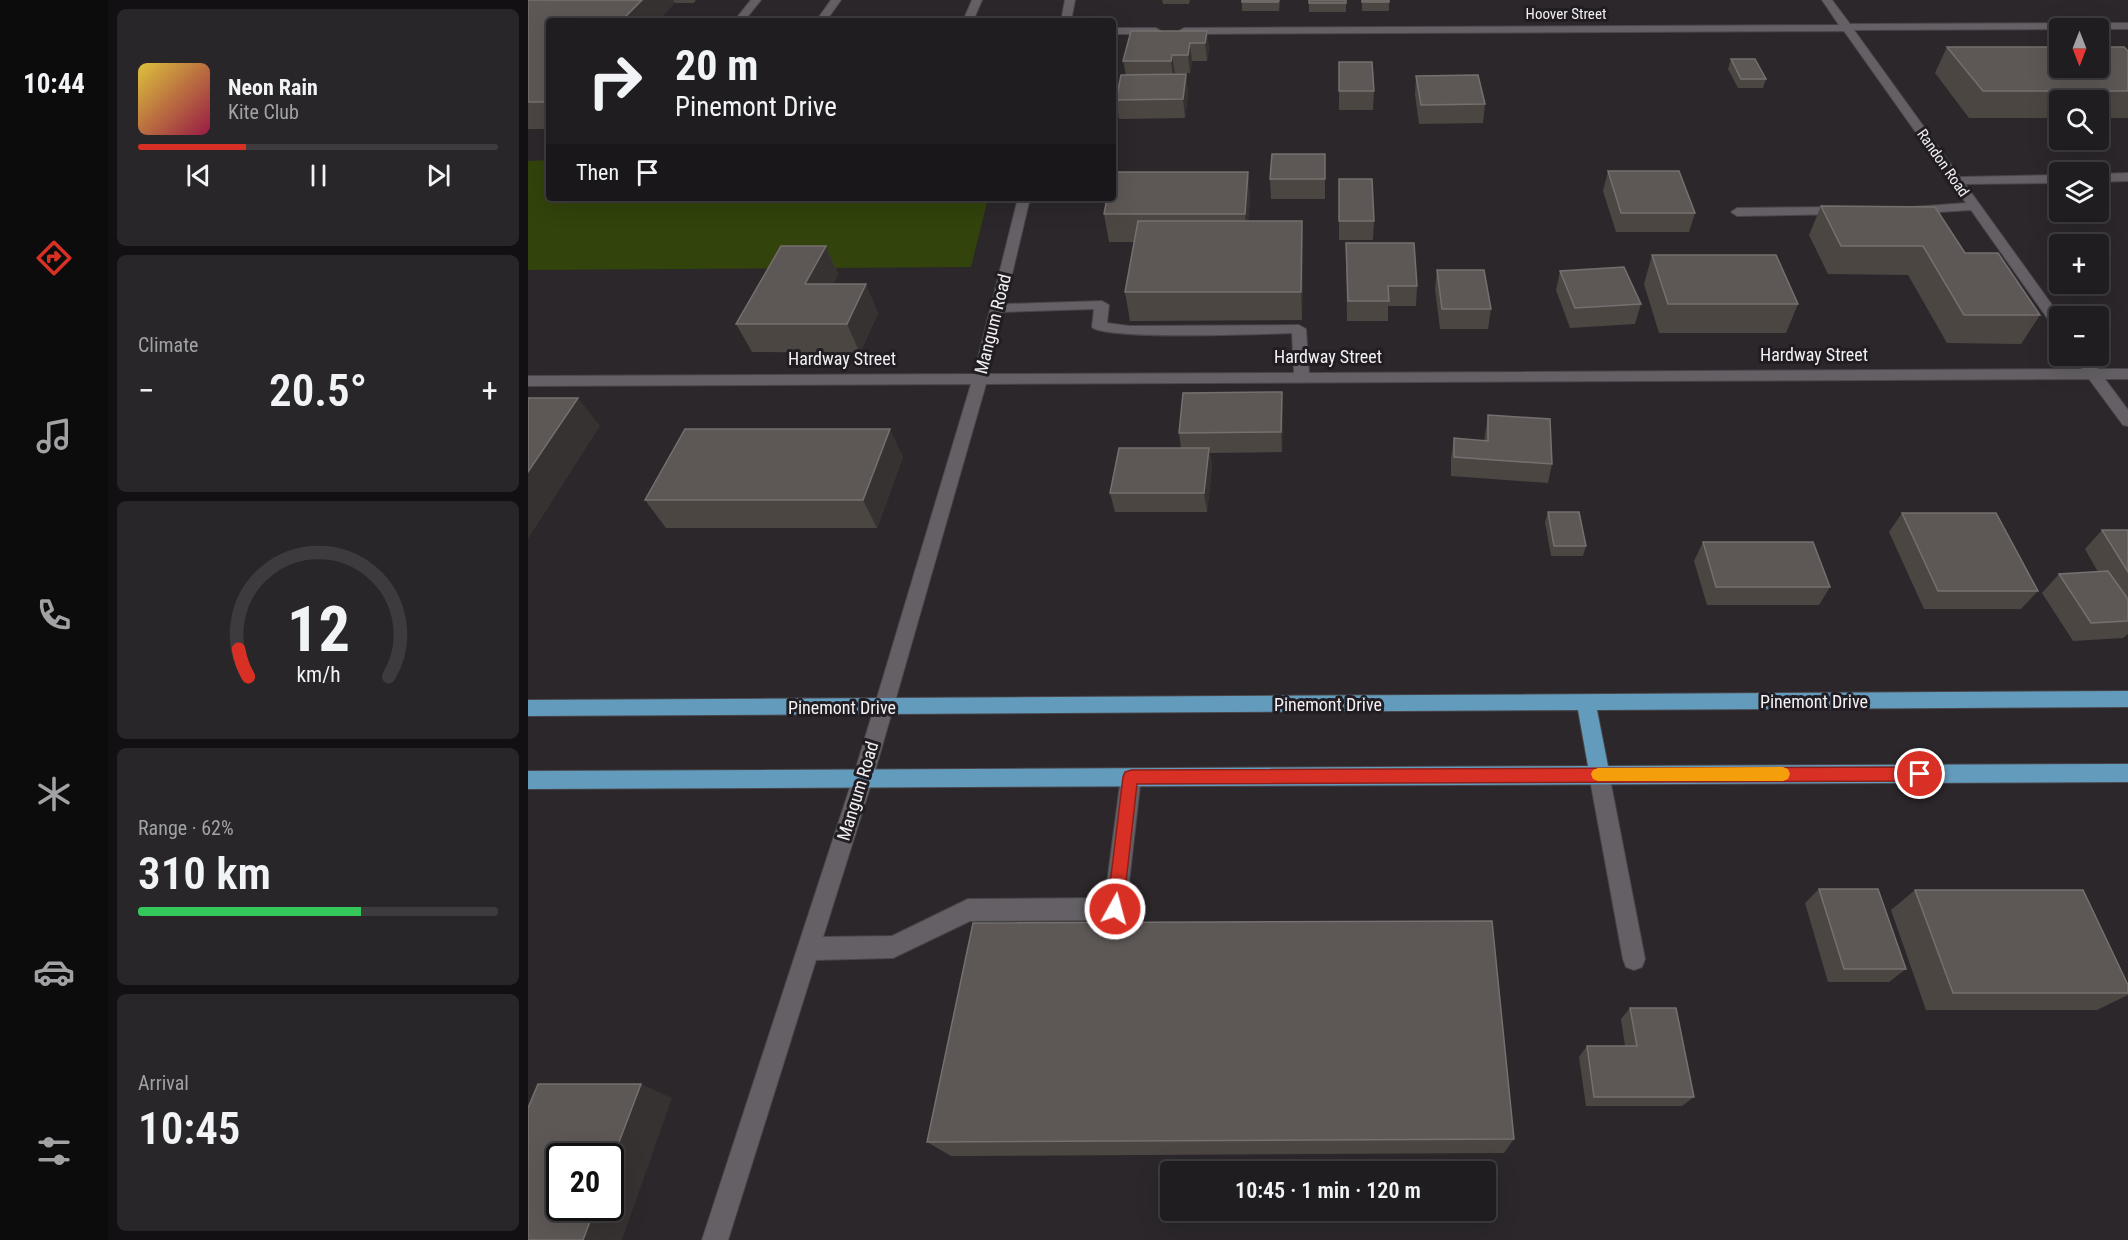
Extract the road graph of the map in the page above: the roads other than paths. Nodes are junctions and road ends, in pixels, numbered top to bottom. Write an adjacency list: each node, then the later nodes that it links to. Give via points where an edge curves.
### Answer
1 (756, 0): 6 (street)
2 (836, 0): 7 (street)
3 (977, 0): 8 (street)
4 (1070, 0): 9 (street)
5 (1827, 0): 11 (street, Randon Road)
6 (741, 18)
7 (823, 18)
8 (969, 18)
9 (1067, 18)
10 (2128, 26): 11 (street, Hoover Street)
11 (1846, 28): 12 (street, Hoover Street); 16 (street, Randon Road)
12 (1116, 31)
13 (2128, 177): 14 (street)
14 (2109, 178)
15 (2049, 179): 16 (street)
16 (1956, 182): 18 (street, Randon Road)
17 (1023, 201): 22 (street, Mangum Road)
18 (1974, 206): 20 (street); 23 (street, Randon Road)
19 (1862, 211): 21 (street)
20 (1896, 211)
21 (1737, 212)
22 (997, 308): 27 (street, via 1102,305 1099,327 1130,330 1299,329); 28 (street, Mangum Road)
23 (2049, 311)
24 (2088, 366): 25 (street)
25 (2094, 374): 26 (street, Hardway Street); 27 (street, Hardway Street); 30 (street)
26 (2128, 374)
27 (1302, 376): 28 (street, Hardway Street)
28 (980, 378): 29 (street, Hardway Street); 33 (street, Mangum Road)
29 (528, 381)
30 (2128, 421)
31 (2128, 699): 32 (main road, Pinemont Drive)
32 (1586, 703): 33 (main road, Pinemont Drive); 36 (main road)
33 (883, 707): 34 (main road, Pinemont Drive); 38 (street, Mangum Road)
34 (528, 708)
35 (2128, 773): 36 (main road)
36 (1599, 774): 37 (main road); 41 (street)
37 (1131, 777): 38 (main road); 40 (street, via 1115,909 968,910 893,947)
38 (863, 778): 39 (main road); 40 (street, Mangum Road)
39 (528, 780)
40 (808, 949): 42 (street, Mangum Road)
41 (1634, 959)
42 (715, 1240)

